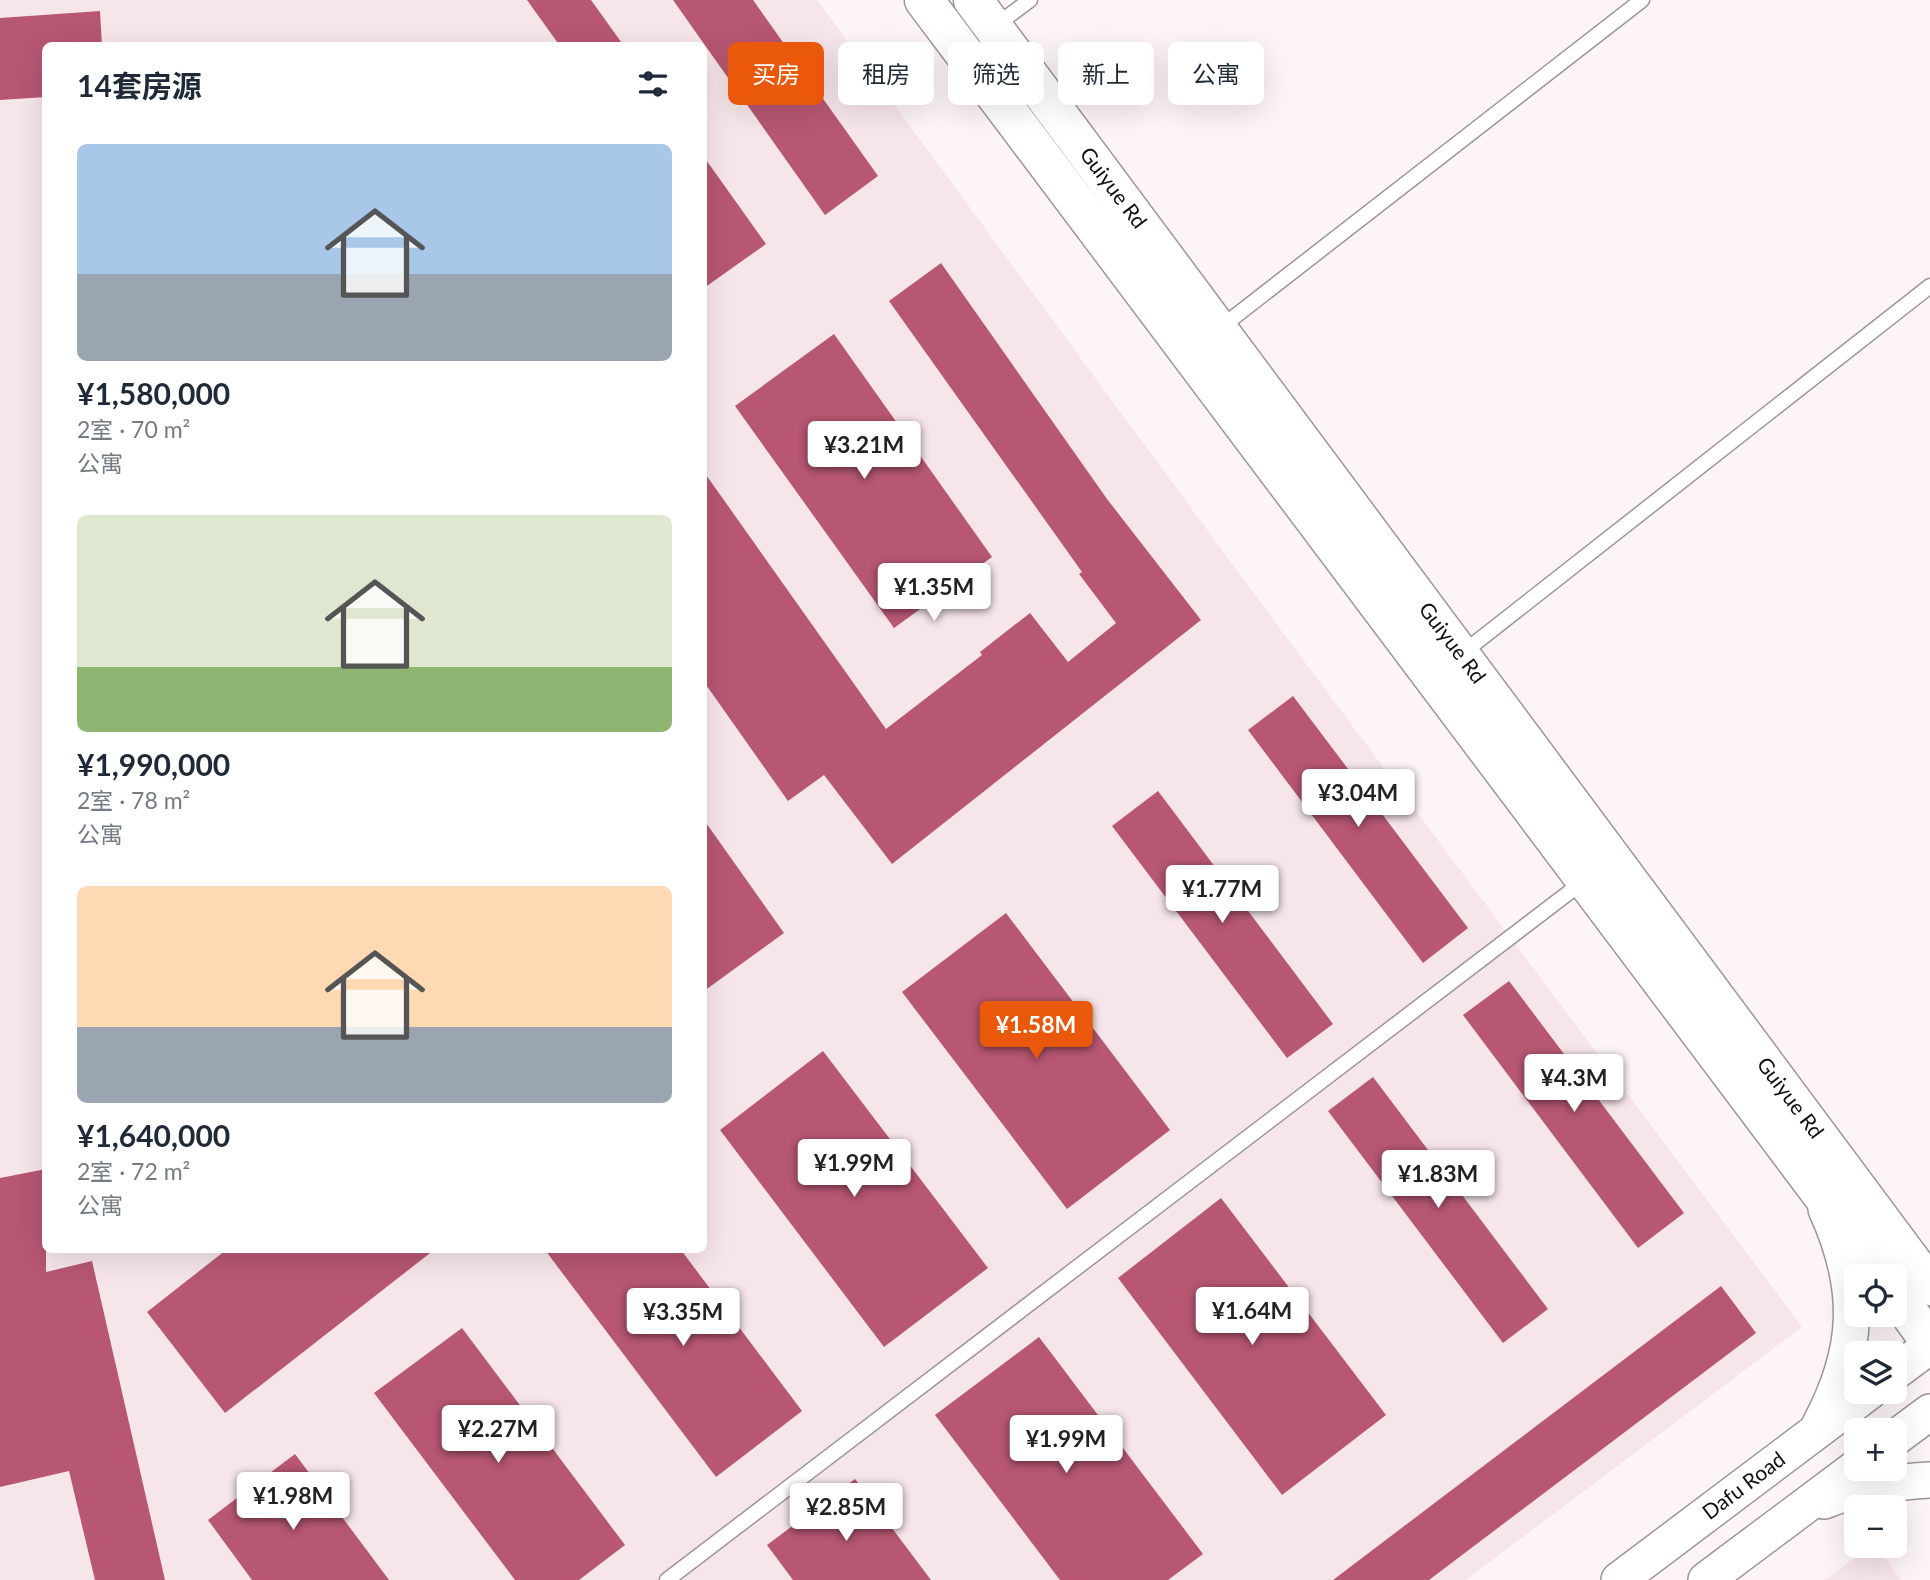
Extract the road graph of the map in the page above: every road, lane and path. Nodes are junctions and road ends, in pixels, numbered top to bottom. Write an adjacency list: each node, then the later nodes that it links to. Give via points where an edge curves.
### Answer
1 (924, 0): 8 (main road, Guiyue Rd)
2 (1030, 0): 4 (lane)
3 (1642, 0): 6 (lane)
4 (983, 14): 6 (main road, Guiyue Rd)
5 (1930, 286): 7 (lane)
6 (1218, 329): 7 (main road, Guiyue Rd)
7 (1460, 655): 11 (main road, Guiyue Rd)
8 (1585, 880): 9 (main road, Guiyue Rd); 24 (lane)
9 (1818, 1189): 10 (main road, Guiyue Rd); 18 (street, via 1849,1276 1852,1317 1837,1392)
10 (1873, 1264)
11 (1930, 1286)
12 (1907, 1310): 13 (main road)
13 (1930, 1344): 14 (street)
14 (1907, 1362)
15 (1853, 1404): 18 (street, Dafu Road)
16 (1930, 1412): 17 (street)
17 (1907, 1429)
18 (1817, 1431): 22 (street, Dafu Road)
19 (1844, 1477): 21 (street)
20 (1930, 1480): 21 (street, via 1891,1482 1845,1493)
21 (1795, 1513): 23 (street)
22 (1686, 1530): 23 (street); 25 (street, Dafu Road)
23 (1712, 1576)
24 (667, 1580)
25 (1619, 1580)

